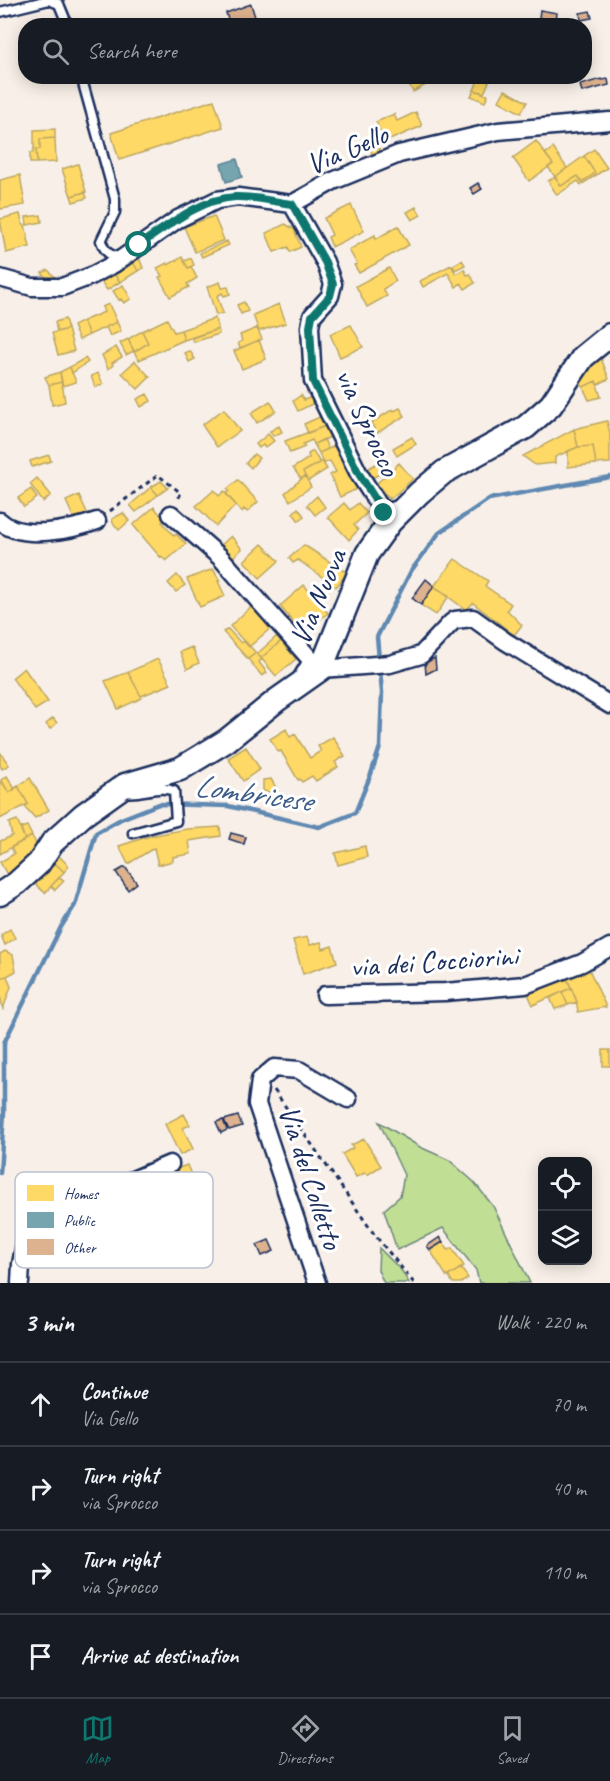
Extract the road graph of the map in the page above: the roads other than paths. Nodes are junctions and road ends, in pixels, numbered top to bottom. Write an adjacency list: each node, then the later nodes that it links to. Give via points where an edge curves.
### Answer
1 (0, 12): 2 (lane, via 49,0 59,4)
2 (65, 18)
3 (83, 84): 6 (lane, via 115,199 115,212 101,241 110,255)
4 (610, 121): 5 (street, Via Gello, via 498,131 399,154 333,181)
5 (292, 204): 6 (street, Via Gello, via 238,197 217,200 178,219); 9 (street, via Sprocco, via 333,284 330,296 312,316 313,381 359,474 384,513)
6 (122, 258): 7 (street, Via Gello, via 92,276 62,287 32,286)
7 (0, 278)
8 (610, 335): 9 (street, Via Nuova, via 583,357 551,405 526,427 444,472)
9 (404, 508): 13 (street, Via Nuova, via 367,554)
10 (171, 514): 14 (street, via 220,557 312,661)
11 (0, 521): 12 (street, via 29,532 56,532)
12 (97, 521)
13 (321, 669): 14 (street, Via Nuova); 15 (street, via 382,664 421,655 451,623 473,618)
14 (298, 685): 16 (street, Via Nuova, via 226,741 180,769 124,784)
15 (610, 705)
16 (116, 791): 17 (lane, via 174,791 176,820); 18 (street, Via Nuova, via 83,815 52,843 39,863)
17 (133, 833)
18 (0, 894)
19 (610, 947): 20 (street, via dei Cocciorini, via 582,963 525,985 445,993)
20 (325, 995)
21 (348, 1099): 26 (street, Via del Colletto, via 299,1070 274,1068 260,1080 257,1104)
22 (170, 1164): 23 (street)
23 (151, 1172)
24 (21, 1268): 25 (street)
25 (20, 1283)
26 (317, 1283)

